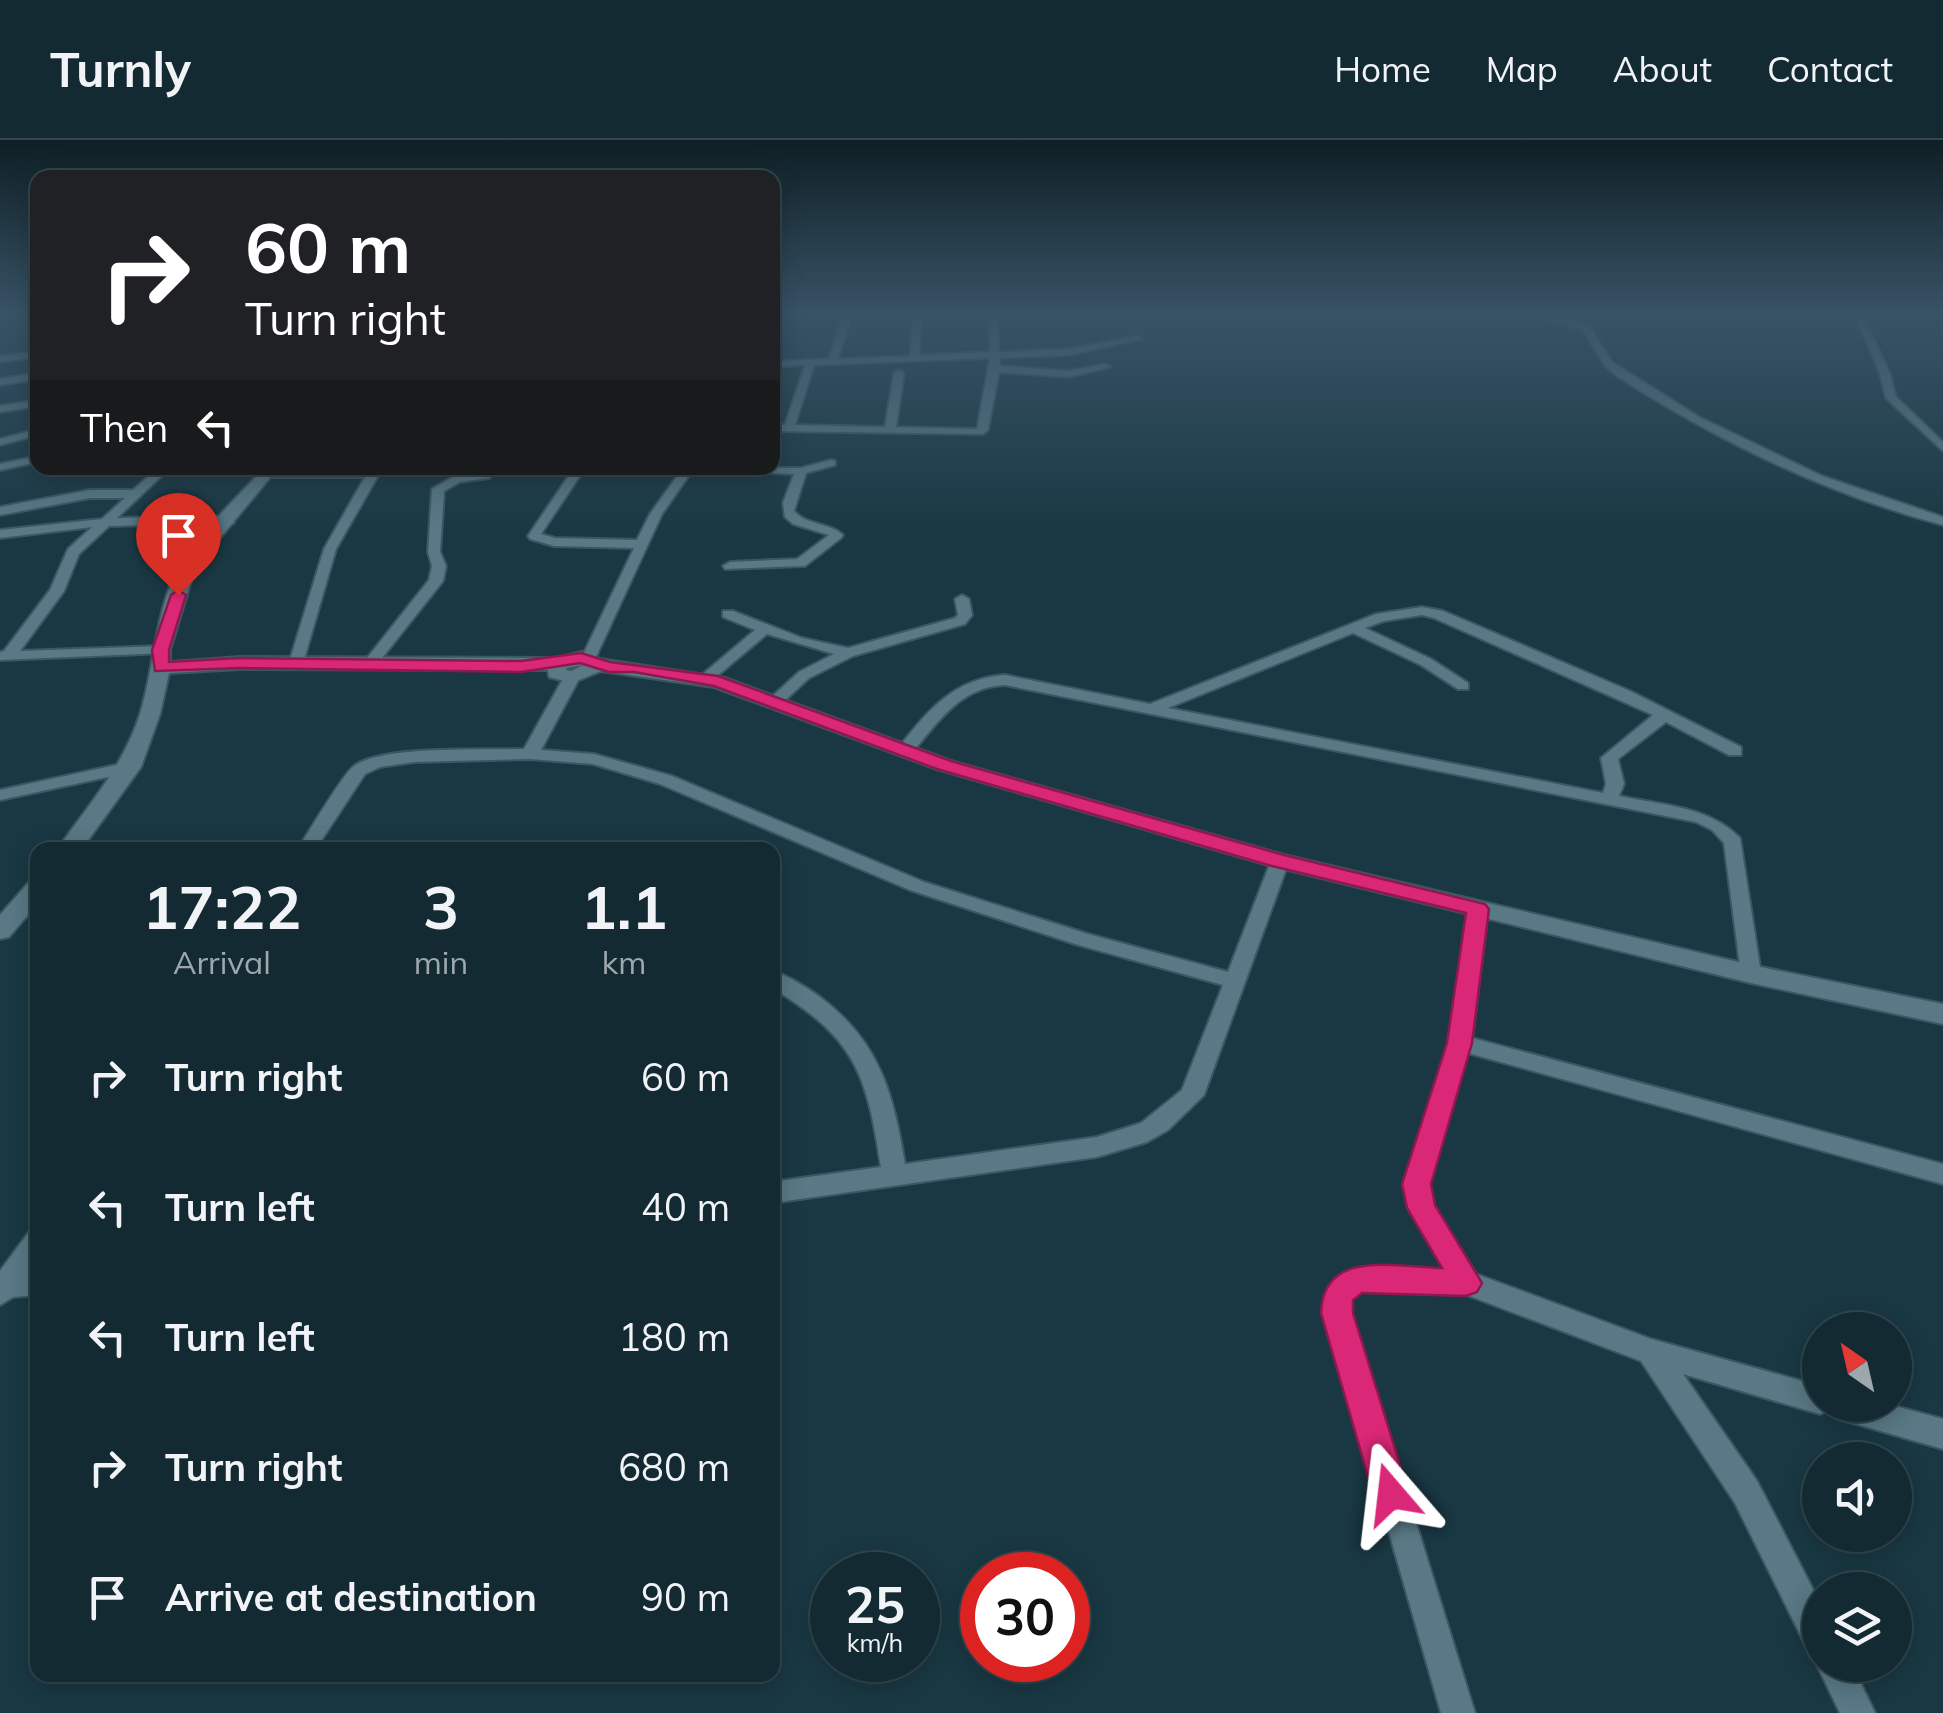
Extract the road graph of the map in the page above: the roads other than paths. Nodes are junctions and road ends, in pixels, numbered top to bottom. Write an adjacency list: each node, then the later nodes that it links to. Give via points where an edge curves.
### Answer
1 (803, 386): 9 (street)
2 (897, 386): 10 (street)
3 (991, 386): 10 (street, via 983,430)
4 (1641, 386): 28 (street, via 1732,439 1885,505)
5 (1888, 386): 13 (street, via 1891,398)
6 (30, 404): 7 (street)
7 (0, 409)
8 (780, 428): 9 (street)
9 (789, 428): 10 (street)
10 (890, 430)
11 (30, 434): 12 (street)
12 (0, 442)
13 (1943, 448)
14 (30, 461): 16 (street)
15 (831, 462): 18 (street)
16 (0, 468)
17 (780, 470): 18 (street)
18 (801, 471): 32 (street, via 788,515 837,535 800,563)
19 (156, 475): 25 (street)
20 (266, 475): 27 (street)
21 (373, 475): 40 (street, via 330,550)
22 (486, 475): 42 (street, via 438,489 436,581)
23 (574, 475): 31 (street, via 534,536)
24 (683, 475): 31 (street)
25 (136, 494): 26 (street, via 90,494); 29 (street)
26 (0, 512)
27 (230, 520): 29 (street); 39 (street, via 187,568)
28 (1943, 521)
29 (107, 522): 30 (street); 38 (street, via 73,552 57,592)
30 (0, 534)
31 (643, 544): 41 (street)
32 (730, 566)
33 (962, 599): 37 (street, via 960,621)
34 (728, 614): 36 (street)
35 (1353, 628): 44 (street); 46 (street); 47 (street, via 1401,612 1438,614)
36 (765, 629): 37 (street); 43 (street)
37 (848, 652): 45 (street, via 804,675)
38 (5, 656): 39 (street)
39 (161, 659): 40 (street); 51 (street)
40 (296, 663): 42 (street)
41 (582, 664): 42 (street); 43 (street); 50 (street)
42 (368, 665)
43 (705, 679): 45 (street)
44 (1463, 686)
45 (774, 702): 48 (street)
46 (1151, 709): 48 (street, via 976,680); 53 (street)
47 (1664, 714): 49 (street); 53 (street, via 1608,758 1615,784)
48 (905, 750): 56 (street)
49 (1735, 751)
50 (530, 754): 55 (street, via 414,757 366,766); 61 (street, via 594,759 666,780 917,886)
51 (130, 767): 52 (street); 54 (street)
52 (0, 796)
53 (1609, 800): 60 (street, via 1701,818 1728,834)
54 (74, 842)
55 (311, 842)
56 (1280, 861): 58 (street); 61 (street)
57 (30, 896): 59 (street)
58 (1478, 909): 60 (street); 64 (street)
59 (0, 931)
60 (1750, 974): 63 (street)
61 (1233, 981): 66 (street, via 1192,1095 1140,1137)
62 (780, 983): 66 (street, via 837,1022 863,1049 883,1103)
63 (1943, 1014)
64 (1460, 1043): 65 (street); 69 (street, via 1416,1184 1421,1208)
65 (1943, 1174)
66 (895, 1175): 67 (street)
67 (780, 1192)
68 (30, 1251): 71 (street)
69 (1466, 1283): 72 (street); 78 (street, via 1362,1279 1337,1295 1337,1313)
70 (30, 1284): 71 (street)
71 (2, 1290)
72 (1652, 1352): 73 (street); 76 (street, via 1746,1492)
73 (1802, 1395)
74 (1900, 1422): 75 (street)
75 (1943, 1434)
76 (1802, 1602)
77 (1842, 1682): 79 (street)
78 (1458, 1713)
79 (1858, 1713)

